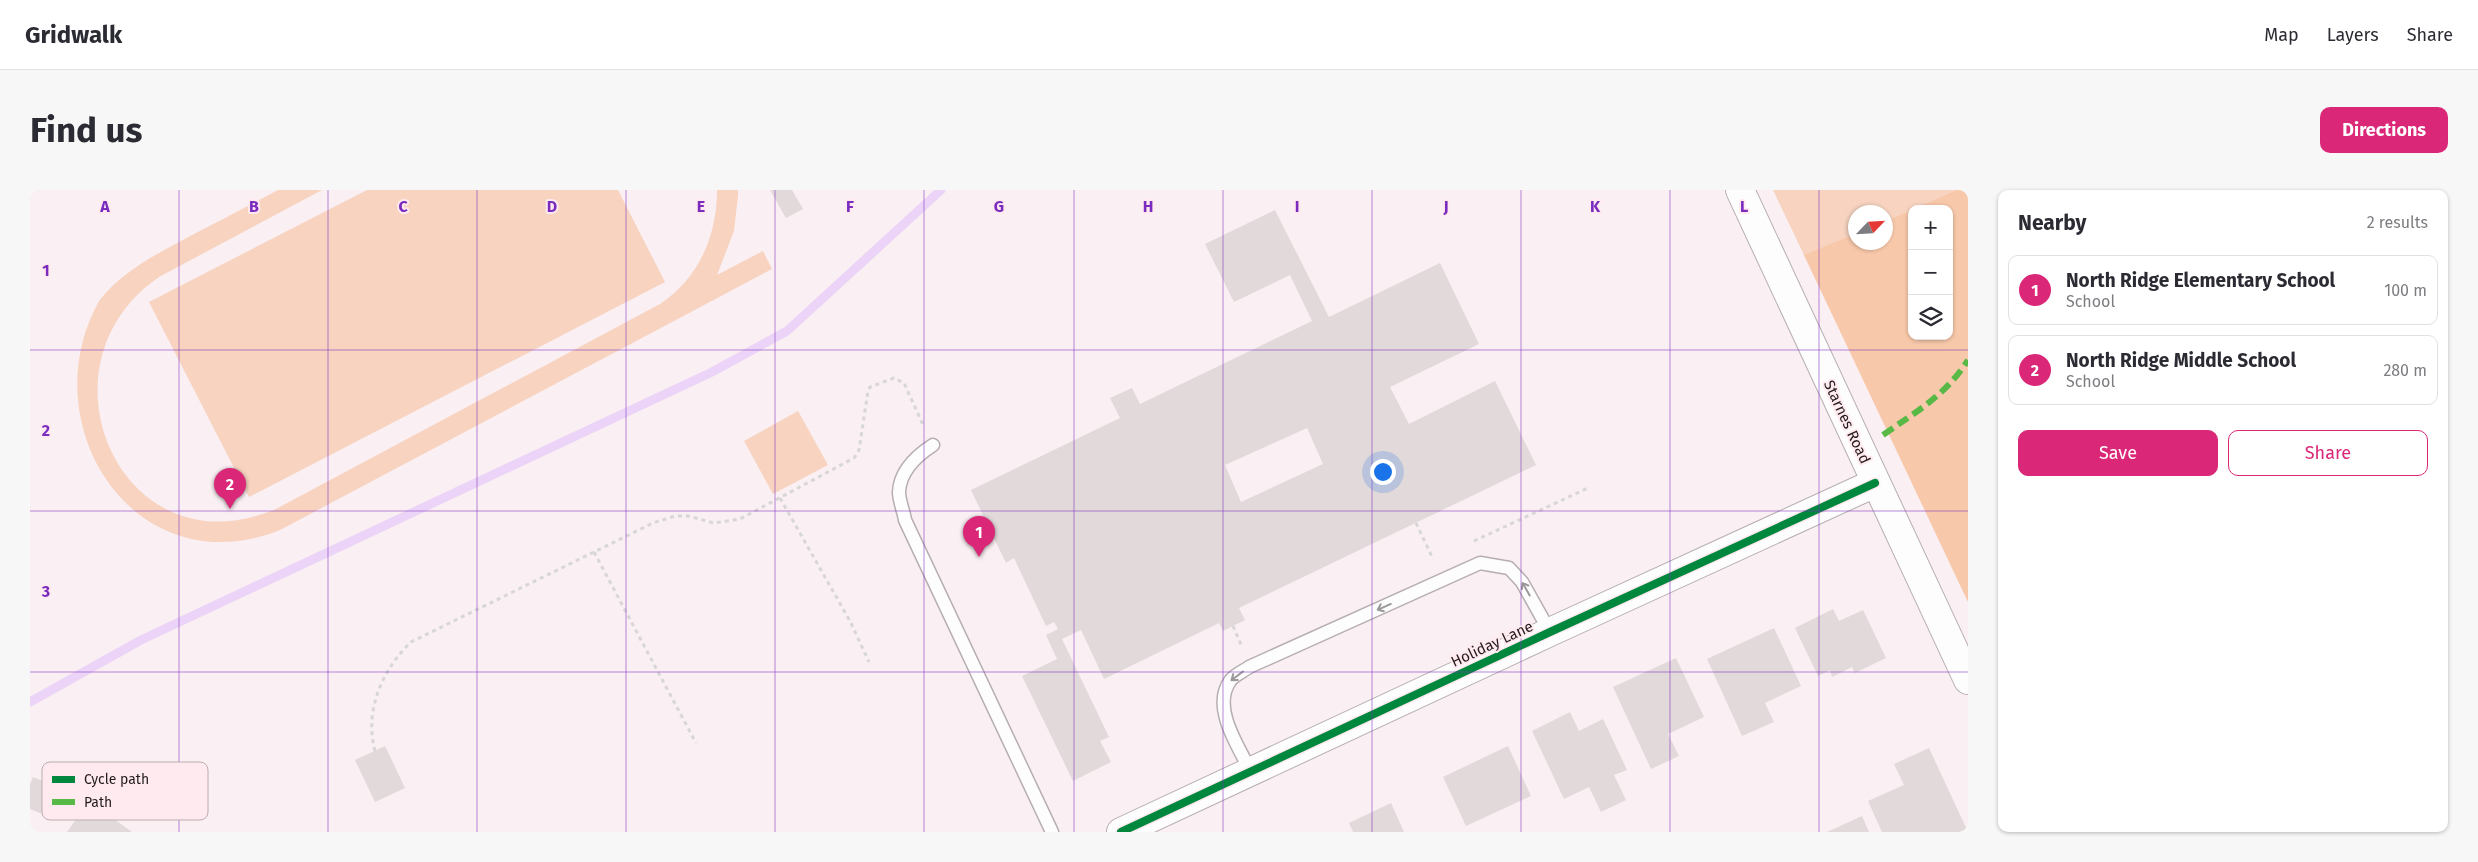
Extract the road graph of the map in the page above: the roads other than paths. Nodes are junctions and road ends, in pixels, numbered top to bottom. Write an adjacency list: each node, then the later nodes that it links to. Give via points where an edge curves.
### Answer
1 (1740, 190): 3 (street, Starnes Road)
2 (933, 445): 7 (lane, via 920,453 905,471 899,493 906,520)
3 (1875, 483): 4 (street, Holiday Lane); 5 (street, Starnes Road)
4 (1550, 632): 6 (street, Holiday Lane); 6 (lane, one-way to 6, via 1522,582 1509,568 1480,564 1249,667 1230,680 1224,700 1227,720)
5 (1968, 680)
6 (1251, 772): 8 (street, Holiday Lane)
7 (1052, 832)
8 (1121, 832)

